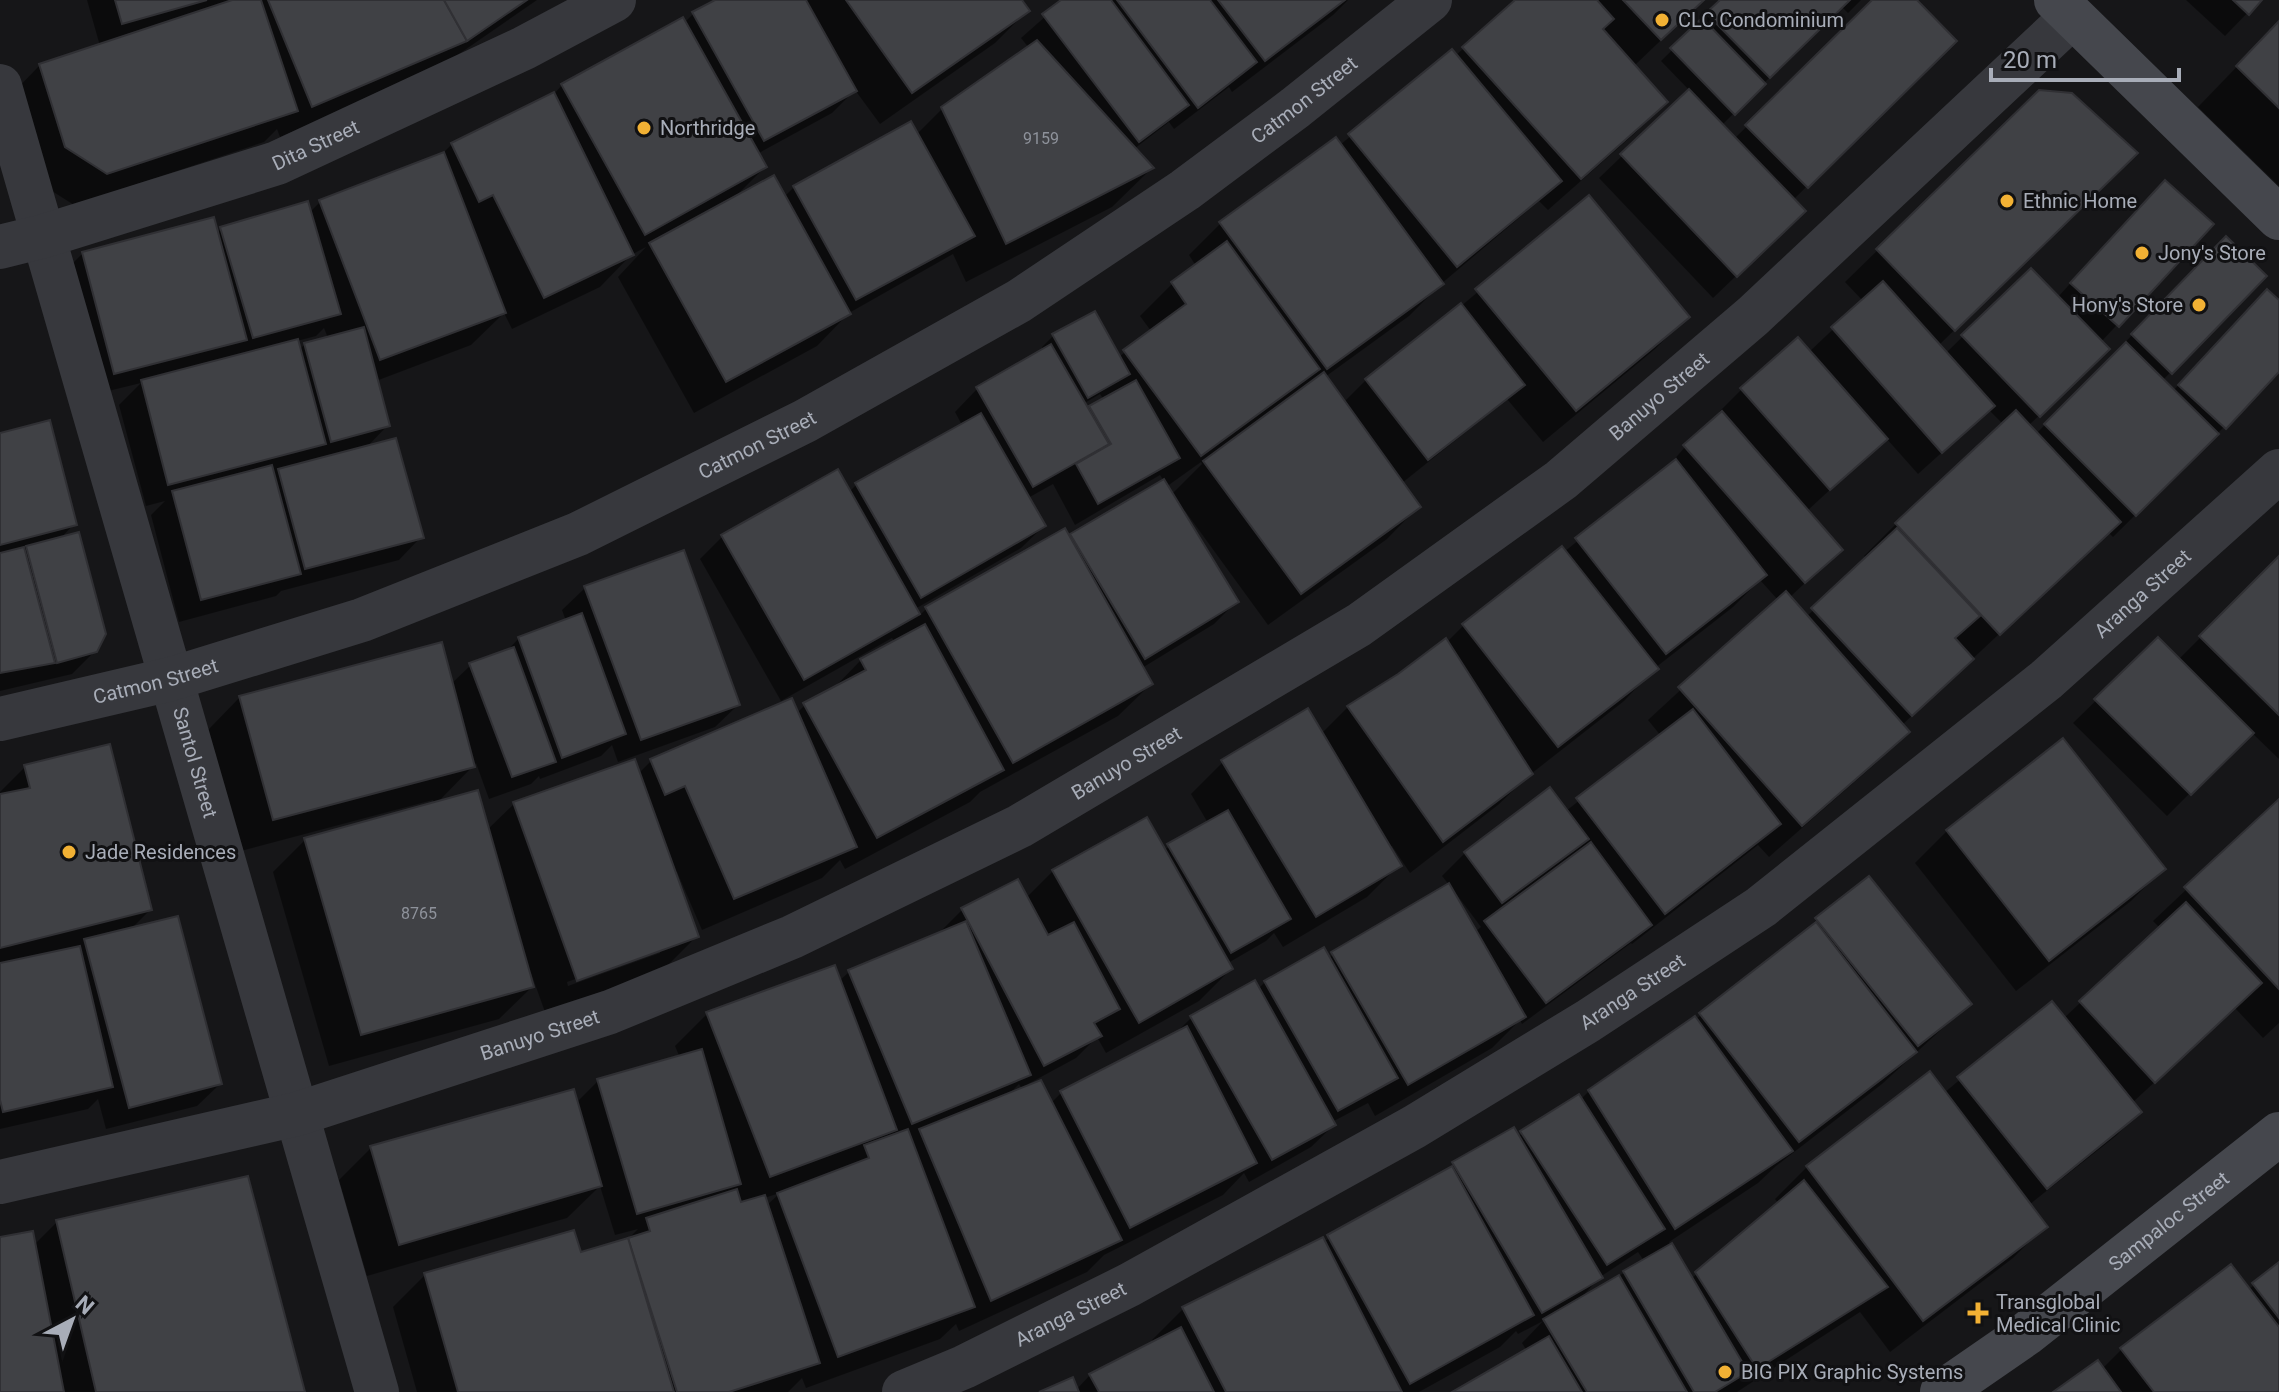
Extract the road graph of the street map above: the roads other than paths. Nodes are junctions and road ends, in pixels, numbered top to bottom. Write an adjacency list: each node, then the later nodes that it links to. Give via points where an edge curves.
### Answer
1 (614, 0): 6 (street, Dita Street, via 524,48 277,163)
2 (1430, 0): 9 (street, Catmon Street, via 1185,190 1019,301 805,421 578,534 362,620)
3 (2064, 8): 5 (street); 11 (street, Banuyo Street, via 1753,316 1549,490 1359,625 1020,826 792,937 610,1012)
4 (0, 86): 6 (street, Santol Street)
5 (2279, 218)
6 (44, 236): 7 (street, Dita Street); 9 (street, Santol Street)
7 (0, 247)
8 (2279, 471): 15 (street, Aranga Street, via 2046,680 1761,907 1588,1021 1374,1150 1129,1285)
9 (171, 679): 10 (street, Catmon Street); 11 (street, Santol Street)
10 (0, 719)
11 (297, 1114): 13 (street, Banuyo Street); 14 (street, Santol Street)
12 (2279, 1134): 16 (street, Sampaloc Street, via 2026,1334)
13 (0, 1182)
14 (377, 1392)
15 (904, 1392)
16 (1942, 1392)

